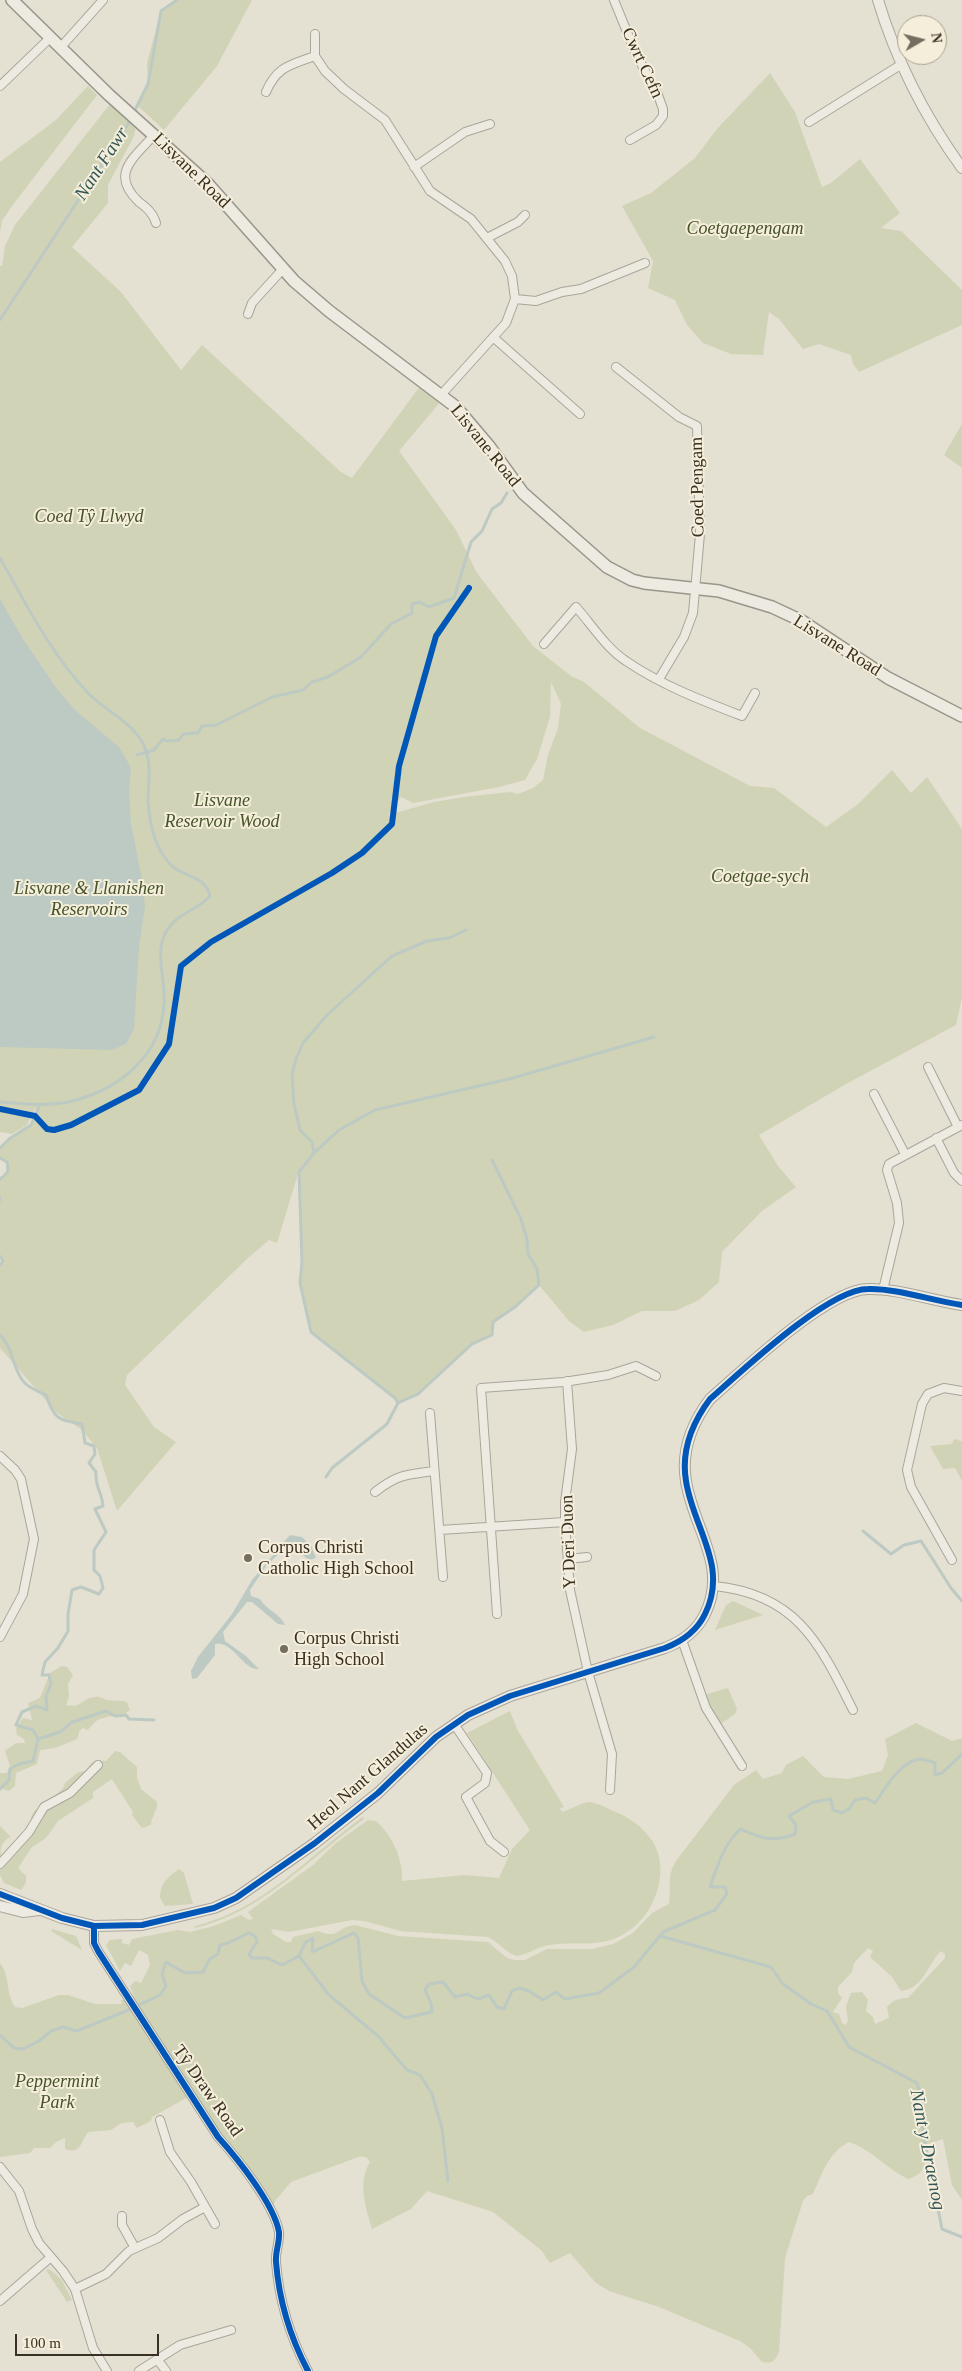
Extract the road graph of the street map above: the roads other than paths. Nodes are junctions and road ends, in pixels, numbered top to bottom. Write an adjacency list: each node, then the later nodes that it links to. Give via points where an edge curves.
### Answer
1 (12, 0): 6 (main road, Lisvane Road)
2 (103, 0): 7 (street)
3 (614, 0): 17 (street, Cwrt Cefn, via 663,110 663,116 656,125)
4 (878, 0): 8 (street)
5 (315, 34): 9 (street)
6 (51, 38): 7 (main road, Lisvane Road); 12 (street)
7 (61, 48): 16 (main road, Lisvane Road)
8 (897, 51)
9 (315, 56): 13 (street, via 281,69 272,78); 18 (street, via 332,79 385,120)
10 (900, 65): 14 (street)
11 (902, 65): 19 (street, via 930,120)
12 (0, 86)
13 (266, 92)
14 (809, 122)
15 (490, 124): 18 (street, via 465,132)
16 (154, 135): 21 (street, via 128,164 124,177 130,193 153,214); 24 (main road, Lisvane Road, via 207,183)
17 (630, 140)
18 (414, 167): 22 (street, via 430,191 471,219)
19 (962, 168)
20 (525, 215): 22 (street)
21 (156, 223)
22 (487, 238): 25 (street, via 509,268)
23 (646, 263): 25 (street, via 581,289 536,301)
24 (282, 270): 26 (street, via 252,303); 29 (main road, Lisvane Road, via 329,311)
25 (515, 300): 27 (street, via 506,322)
26 (248, 314)
27 (493, 337): 29 (street); 30 (street)
28 (616, 367): 31 (street, Coed Pengam, via 680,417 697,426 700,534)
29 (441, 395): 31 (main road, Lisvane Road, via 465,416 524,493 606,567 644,583)
30 (580, 414)
31 (695, 588): 33 (street, via 693,613 684,637); 35 (main road, Lisvane Road, via 748,598 789,615 888,678)
32 (544, 644): 33 (street, via 576,607 620,657)
33 (659, 679): 34 (street, via 742,716)
34 (755, 694)
35 (962, 716)
36 (928, 1067): 38 (street)
37 (874, 1094): 40 (street)
38 (960, 1126): 39 (street)
39 (936, 1138): 40 (street); 41 (street, via 954,1173)
40 (905, 1154): 42 (street, via 894,1160 887,1170 899,1223)
41 (962, 1181)
42 (883, 1290): 43 (street); 58 (street, via 860,1289 833,1299 710,1399 700,1413 687,1447 686,1480 713,1566)
43 (962, 1305)
44 (656, 1376): 45 (street, via 636,1366)
45 (567, 1382): 51 (street, Y Deri Duon, via 572,1449); 52 (street, via 481,1388)
46 (962, 1391): 56 (street, via 944,1388 928,1394 922,1404 906,1470 910,1486)
47 (430, 1414): 49 (street)
48 (0, 1456): 60 (street, via 21,1479 34,1539 25,1588)
49 (434, 1471): 50 (street, via 402,1475); 53 (street)
50 (375, 1492)
51 (565, 1522): 52 (street); 55 (street, Y Deri Duon)
52 (489, 1527): 53 (street); 59 (street)
53 (440, 1530): 57 (street)
54 (587, 1557): 55 (street)
55 (568, 1559): 62 (street, Y Deri Duon, via 572,1603)
56 (952, 1560)
57 (443, 1576)
58 (714, 1586): 61 (street, Heol Nant Glandulas, via 703,1618); 63 (street, via 757,1596 793,1616 824,1653)
59 (497, 1614)
60 (0, 1638)
61 (682, 1640): 62 (street, Heol Nant Glandulas); 66 (street, via 706,1708)
62 (588, 1672): 64 (street, Heol Nant Glandulas, via 510,1696); 67 (street, via 612,1754)
63 (853, 1710)
64 (454, 1724): 68 (street, Heol Nant Glandulas, via 487,1773 485,1783 466,1797 490,1841); 73 (street, Heol Nant Glandulas, via 367,1802 236,1898 214,1908 153,1923)
65 (98, 1765): 69 (street, via 70,1793 44,1807 30,1832)
66 (742, 1766)
67 (610, 1790)
68 (504, 1852)
69 (0, 1864)
70 (0, 1894): 72 (street)
71 (0, 1906): 72 (street, via 23,1912)
72 (40, 1909): 73 (street)
73 (94, 1926): 88 (street, Tŷ Draw Road, via 94,1943 98,1952 218,2137 234,2154 272,2211 279,2233 275,2260 281,2298 296,2348)
74 (160, 2120): 76 (street, via 170,2152)
75 (0, 2167): 80 (street, via 19,2191 35,2236)
76 (205, 2207): 78 (street); 79 (street, via 158,2238)
77 (122, 2216): 79 (street, via 122,2225)
78 (215, 2224)
79 (135, 2248): 81 (street, via 106,2274)
80 (51, 2257): 81 (street); 82 (street)
81 (75, 2289): 85 (street, via 93,2348)
82 (0, 2301)
83 (231, 2330): 84 (street, via 180,2345)
84 (158, 2359): 86 (street); 87 (street)
85 (107, 2371)
86 (139, 2371)
87 (166, 2371)
88 (308, 2371)

